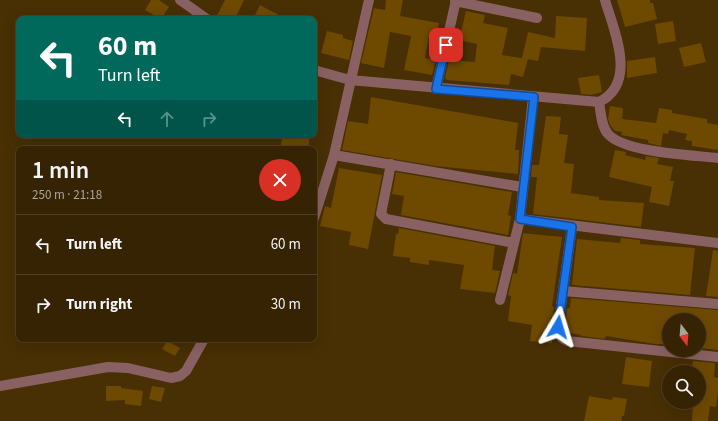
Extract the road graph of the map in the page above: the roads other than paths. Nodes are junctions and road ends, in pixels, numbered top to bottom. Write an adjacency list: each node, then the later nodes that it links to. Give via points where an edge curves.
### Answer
1 (180, 0): 5 (street)
2 (369, 0): 8 (street)
3 (455, 0): 6 (street); 9 (street)
4 (605, 0): 11 (street, via 619,49 621,66 615,89)
5 (204, 16)
6 (537, 18)
7 (317, 71): 8 (street)
8 (350, 80): 9 (street); 12 (street)
9 (436, 89): 10 (street)
10 (534, 97): 11 (street); 15 (street)
11 (599, 102): 13 (street, via 603,126 608,134 619,142 648,150)
12 (334, 155): 14 (street); 16 (street)
13 (718, 158)
14 (391, 164): 15 (street); 19 (street, via 382,214 386,219)
15 (522, 187): 17 (street)
16 (317, 209)
17 (520, 219): 18 (street); 19 (street)
18 (572, 227): 20 (street); 21 (street)
19 (514, 243): 22 (street)
20 (718, 243)
21 (563, 291): 23 (street); 25 (street, via 558,333 561,339)
22 (500, 300)
23 (718, 304)
24 (202, 342): 26 (street, via 186,371 171,378 128,368 108,367)
25 (718, 357)
26 (0, 386)

